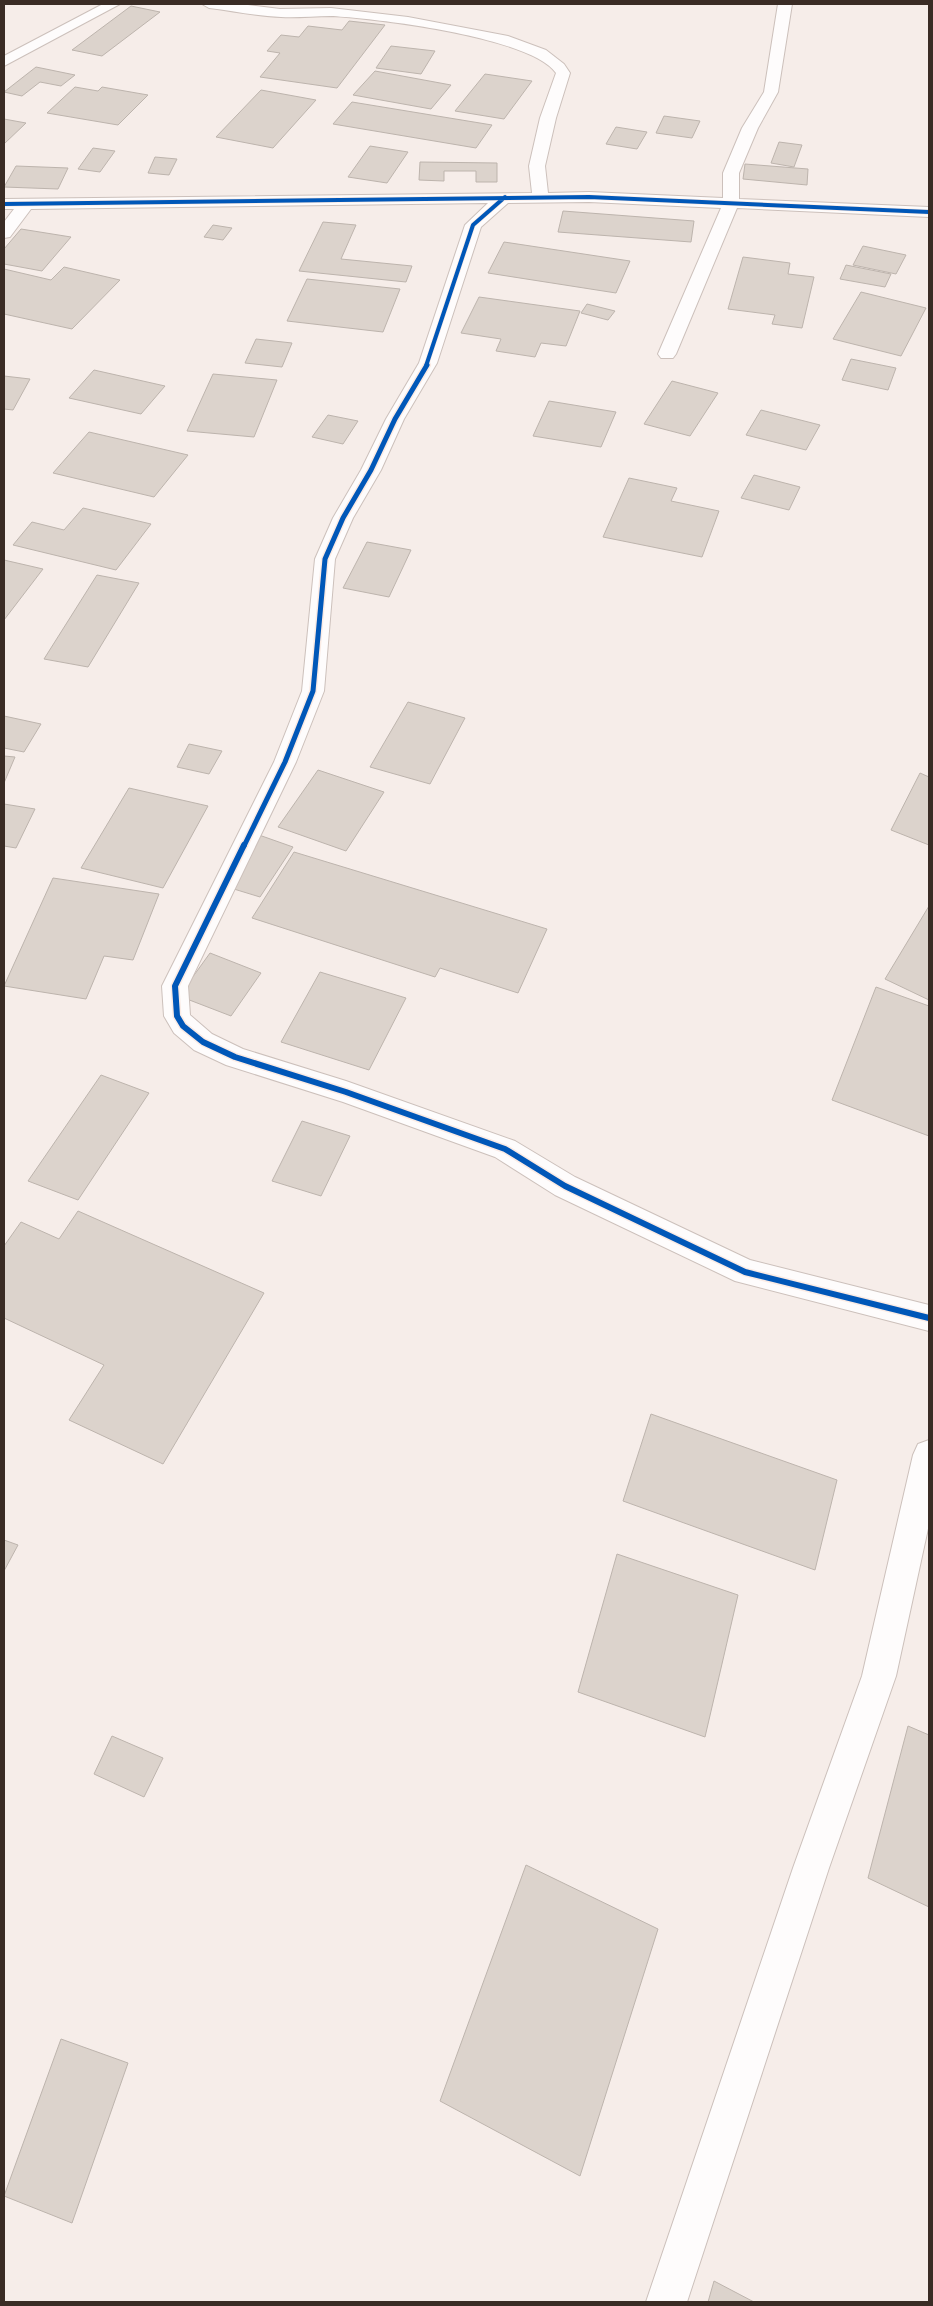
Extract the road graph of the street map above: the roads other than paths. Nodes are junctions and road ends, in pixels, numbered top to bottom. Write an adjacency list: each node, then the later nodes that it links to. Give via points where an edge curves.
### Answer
1 (113, 4): 4 (street)
2 (209, 4): 6 (street, via 280,13 331,12 408,20 503,38 541,53 563,73 537,166)
3 (785, 4): 10 (street, via 771,92 730,173)
4 (4, 62)
5 (505, 197): 6 (street); 7 (street); 12 (street)
6 (540, 197): 10 (street)
7 (430, 198): 9 (street); 12 (street)
8 (4, 204): 9 (street)
9 (26, 204): 13 (street)
10 (731, 204): 11 (street); 14 (street)
11 (929, 212)
12 (473, 225): 15 (street, via 428,363 342,518 325,559 313,691 285,762 175,986 177,1016 183,1026 203,1042 235,1057 346,1092 505,1149 565,1186 745,1272)
13 (4, 233)
14 (667, 354)
15 (929, 1318)
16 (929, 1455): 17 (street, via 879,1676 811,1868)
17 (666, 2302)

